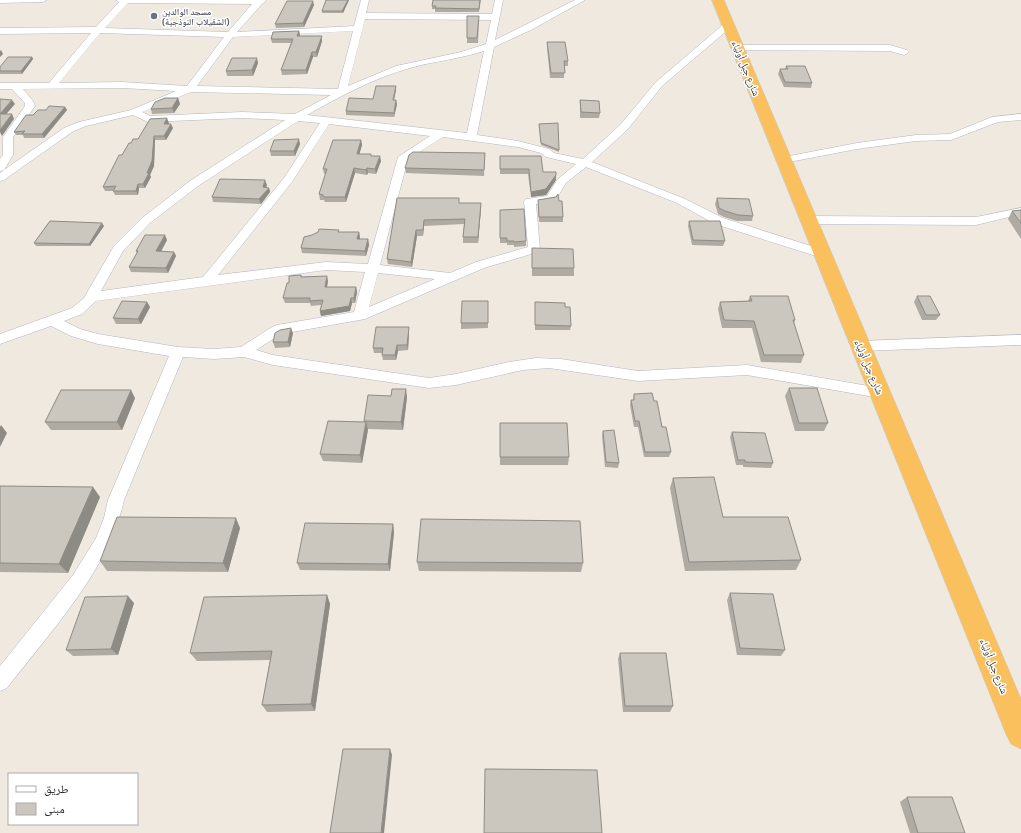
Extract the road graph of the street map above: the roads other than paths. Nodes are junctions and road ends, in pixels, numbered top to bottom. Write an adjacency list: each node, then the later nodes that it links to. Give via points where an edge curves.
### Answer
1 (43, 0): 8 (street)
2 (120, 0): 3 (street)
3 (126, 0): 9 (street); 14 (street)
4 (365, 0): 10 (street)
5 (499, 0): 11 (street)
6 (581, 0): 17 (street, via 546,20)
7 (718, 0): 12 (highway, شارع جبل أولياء)
8 (0, 1)
9 (261, 1): 16 (street)
10 (361, 16): 11 (street); 13 (street)
11 (496, 17): 17 (street)
12 (728, 25): 18 (highway, شارع جبل أولياء); 35 (street, via 659,84 624,127)
13 (357, 28): 16 (street); 24 (street)
14 (98, 30): 15 (street); 16 (street); 20 (street)
15 (0, 31)
16 (230, 35): 23 (street)
17 (490, 46): 24 (street, via 462,55 401,68); 32 (street)
18 (738, 48): 19 (street, via 890,48); 34 (highway, شارع جبل أولياء)
19 (904, 52)
20 (52, 85): 22 (street); 23 (street, via 122,85)
21 (0, 86): 22 (street)
22 (15, 86): 33 (street, via 30,106 8,137)
23 (190, 89): 24 (street); 25 (street)
24 (342, 92): 26 (street)
25 (134, 112): 26 (street, via 148,119 242,115); 37 (street, via 68,130)
26 (294, 117): 29 (street); 44 (street, via 161,208 125,241)
27 (1021, 118): 28 (street)
28 (996, 119): 30 (street); 34 (street, via 951,137 872,143)
29 (326, 121): 31 (street); 43 (street, via 288,180)
30 (1021, 126)
31 (440, 134): 32 (street); 41 (street, via 403,157)
32 (471, 137): 35 (street, via 518,144 550,155)
33 (4, 155): 36 (street)
34 (784, 160): 39 (highway, شارع جبل أولياء)
35 (584, 162): 40 (street, via 681,201 719,221); 42 (street, via 562,181 551,199 530,201 534,248 480,265)
36 (0, 168)
37 (0, 178)
38 (1021, 211): 39 (street, via 976,220)
39 (808, 220): 40 (highway, شارع جبل أولياء)
40 (822, 254): 49 (highway, شارع جبل أولياء)
41 (373, 268): 42 (street); 43 (street, via 326,266); 45 (street)
42 (453, 277): 45 (street)
43 (207, 281): 44 (street)
44 (91, 297): 46 (street, via 83,307)
45 (360, 316): 51 (street, via 277,330)
46 (51, 320): 47 (street); 50 (street, via 98,339)
47 (0, 339)
48 (1021, 340): 49 (street)
49 (861, 346): 52 (highway, شارع جبل أولياء)
50 (178, 352): 51 (street); 53 (street, via 116,500 103,541 79,581)
51 (244, 352): 52 (street, via 273,360 429,383 445,382 526,364 550,363 639,376 726,369 747,370)
52 (880, 393): 54 (highway, شارع جبل أولياء)
53 (0, 681)
54 (1021, 734)

